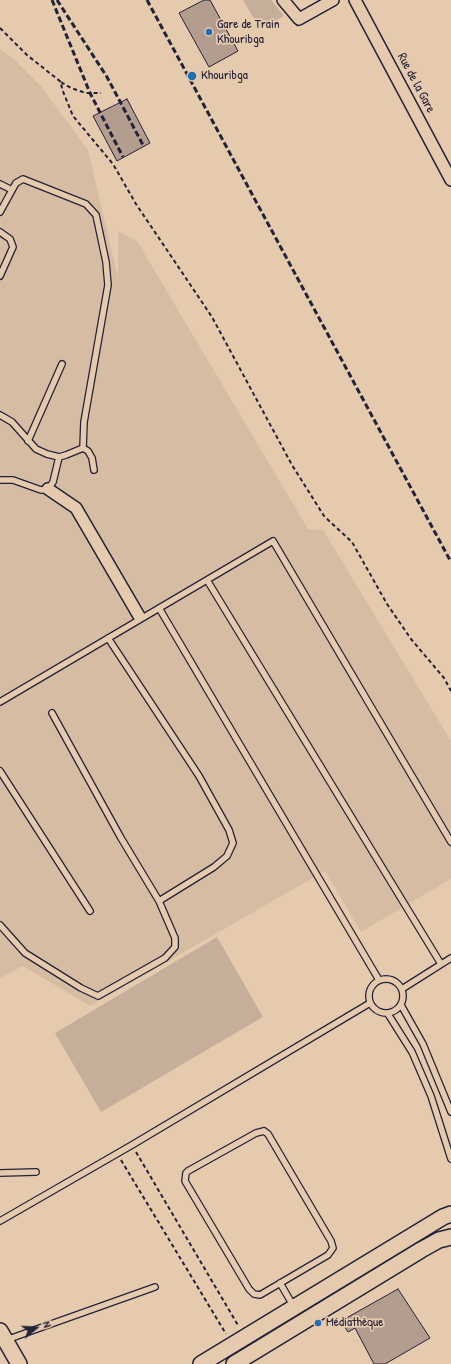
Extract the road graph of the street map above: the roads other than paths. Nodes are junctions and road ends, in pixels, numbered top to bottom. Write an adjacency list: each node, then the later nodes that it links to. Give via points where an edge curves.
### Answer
1 (284, 0): 4 (street, via 299,18)
2 (333, 0): 4 (street)
3 (355, 0): 5 (street, Rue de la Gare)
4 (317, 3)
5 (451, 180)
6 (0, 184): 7 (lane)
7 (12, 190): 8 (lane); 14 (lane, via 19,180 28,180 86,204 96,215 108,285 84,422)
8 (0, 212)
9 (0, 232): 10 (lane, via 10,239 13,247)
10 (0, 276)
11 (62, 364): 13 (lane)
12 (0, 415): 13 (lane, via 12,422)
13 (28, 441): 15 (lane, via 36,449)
14 (84, 448): 15 (lane); 16 (lane, via 92,458)
15 (59, 456): 18 (lane, via 53,482)
16 (94, 470)
17 (0, 480): 18 (lane, via 13,480 41,490)
18 (48, 489): 21 (street, via 76,508)
19 (207, 580): 20 (lane); 26 (lane, via 273,541); 31 (lane)
20 (159, 608): 22 (lane); 32 (lane)
21 (139, 616)
22 (108, 638): 23 (lane); 27 (lane, via 199,776 229,830 233,844 227,856 214,867)
23 (0, 702)
24 (52, 713): 27 (lane)
25 (0, 771): 28 (lane)
26 (451, 842)
27 (159, 901): 29 (lane, via 175,938 175,947 165,958 98,996 25,953)
28 (90, 911)
29 (0, 925)
30 (451, 958): 31 (lane)
31 (441, 964): 33 (lane)
32 (379, 980): 33 (lane, via 390,979); 34 (lane, via 371,987)
33 (402, 989): 35 (lane, via 404,994)
34 (370, 1003): 36 (lane, via 377,1012); 42 (lane)
35 (401, 1005): 36 (lane); 37 (lane, via 423,1044)
36 (388, 1014): 38 (lane, via 412,1052 431,1096)
37 (451, 1112)
38 (451, 1159)
39 (0, 1172): 40 (lane)
40 (36, 1172)
41 (451, 1214): 43 (main road)
42 (0, 1221)
43 (413, 1235): 45 (main road); 48 (main road)
44 (451, 1237): 45 (main road, via 439,1240)
45 (421, 1250): 49 (main road)
46 (280, 1283): 46 (lane, via 328,1255 333,1248 264,1131 188,1170 185,1181 249,1289 260,1295); 48 (lane)
47 (155, 1287): 50 (lane)
48 (294, 1307): 49 (main road); 52 (main road)
49 (303, 1322): 53 (main road)
50 (3, 1336): 51 (main road)
51 (19, 1364)
52 (201, 1364)
53 (234, 1364)

